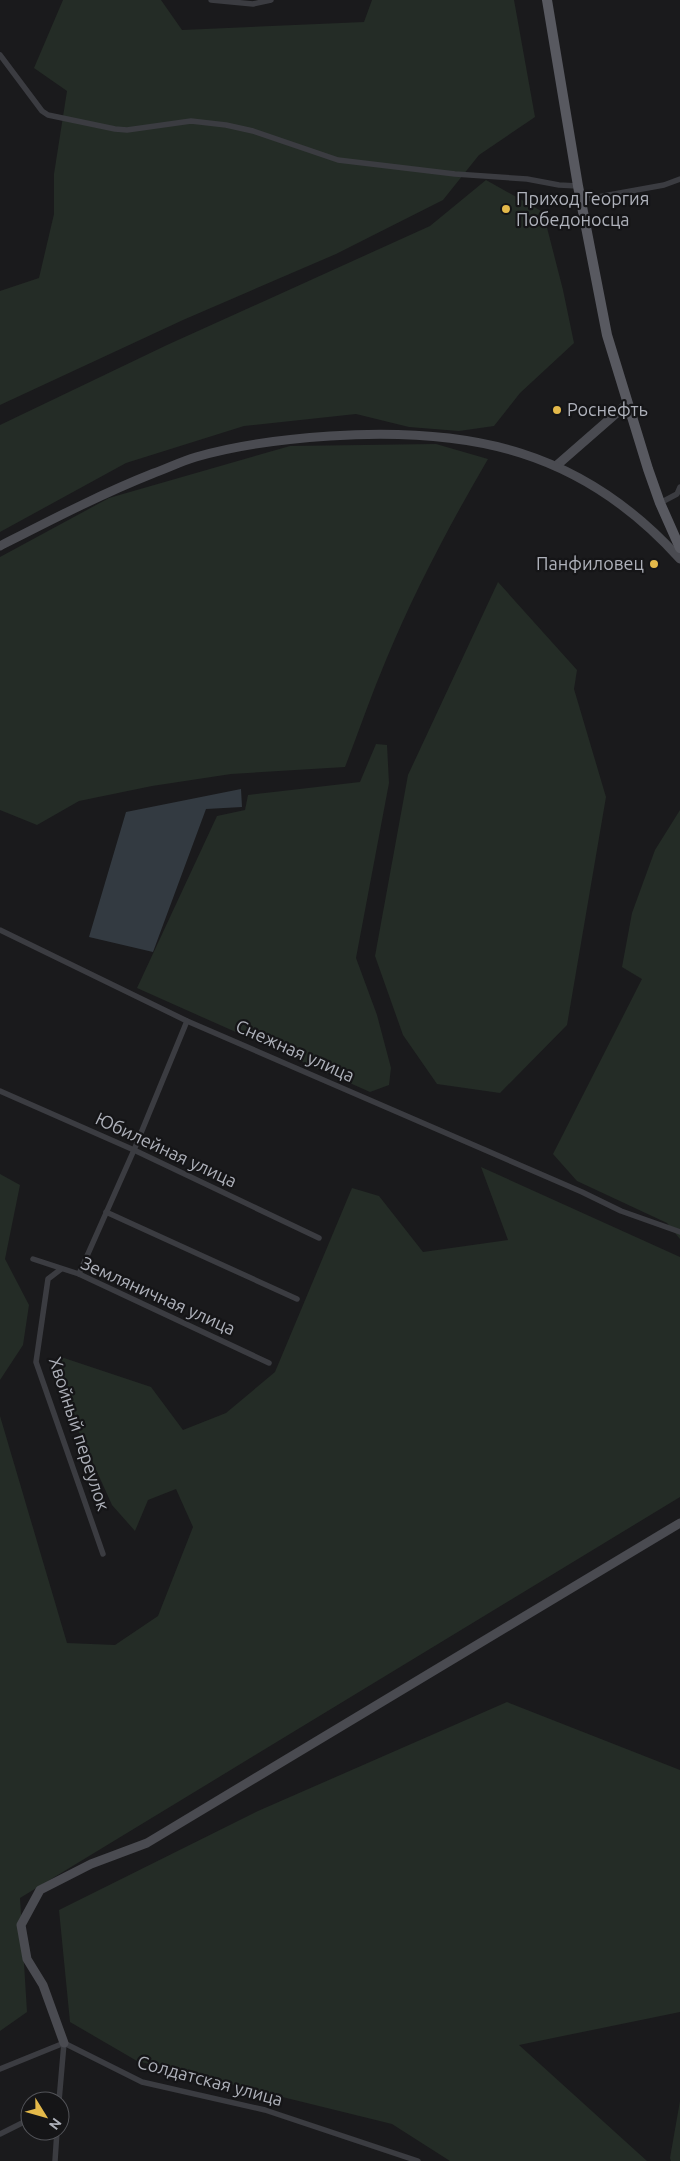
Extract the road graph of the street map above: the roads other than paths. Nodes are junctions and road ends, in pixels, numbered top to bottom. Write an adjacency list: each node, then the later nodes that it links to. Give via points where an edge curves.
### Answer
1 (211, 0): 2 (street, via 253,4)
2 (271, 0)
3 (547, 0): 6 (main road)
4 (0, 55): 6 (street, via 42,112 48,115 115,130 191,121 226,125 338,160)
5 (680, 179): 7 (street)
6 (578, 186): 7 (main road)
7 (581, 200): 8 (main road, via 607,335)
8 (627, 404): 9 (street); 12 (main road)
9 (556, 466): 13 (street, via 511,449 439,436 368,434 294,438 195,457 108,491); 15 (street, via 625,507)
10 (680, 487): 11 (street)
11 (678, 493): 12 (street)
12 (660, 503): 14 (main road)
13 (0, 546)
14 (680, 548)
15 (680, 559)
16 (0, 930): 17 (street, Снежная улица)
17 (187, 1021): 19 (street); 21 (street, Снежная улица, via 620,1211)
18 (0, 1091): 19 (street, Юбилейная улица)
19 (134, 1150): 20 (street); 22 (street, Юбилейная улица)
20 (106, 1212): 25 (street); 26 (street)
21 (680, 1232)
22 (319, 1238)
23 (33, 1259): 24 (street, Земляничная улица)
24 (61, 1269): 25 (street, Земляничная улица); 29 (street, Хвойный переулок, via 48,1279 36,1362)
25 (78, 1274): 27 (street, Земляничная улица)
26 (297, 1299)
27 (269, 1363)
28 (680, 1523): 30 (street, via 147,1843 91,1864 40,1890 21,1925 27,1959 43,1985)
29 (103, 1554)
30 (64, 2043): 31 (street); 32 (street); 37 (street, Солдатская улица, via 142,2082 265,2110)
31 (0, 2068)
32 (60, 2091)
33 (20, 2124): 34 (street)
34 (0, 2134)
35 (56, 2141): 36 (street)
36 (55, 2161)
37 (418, 2161)

